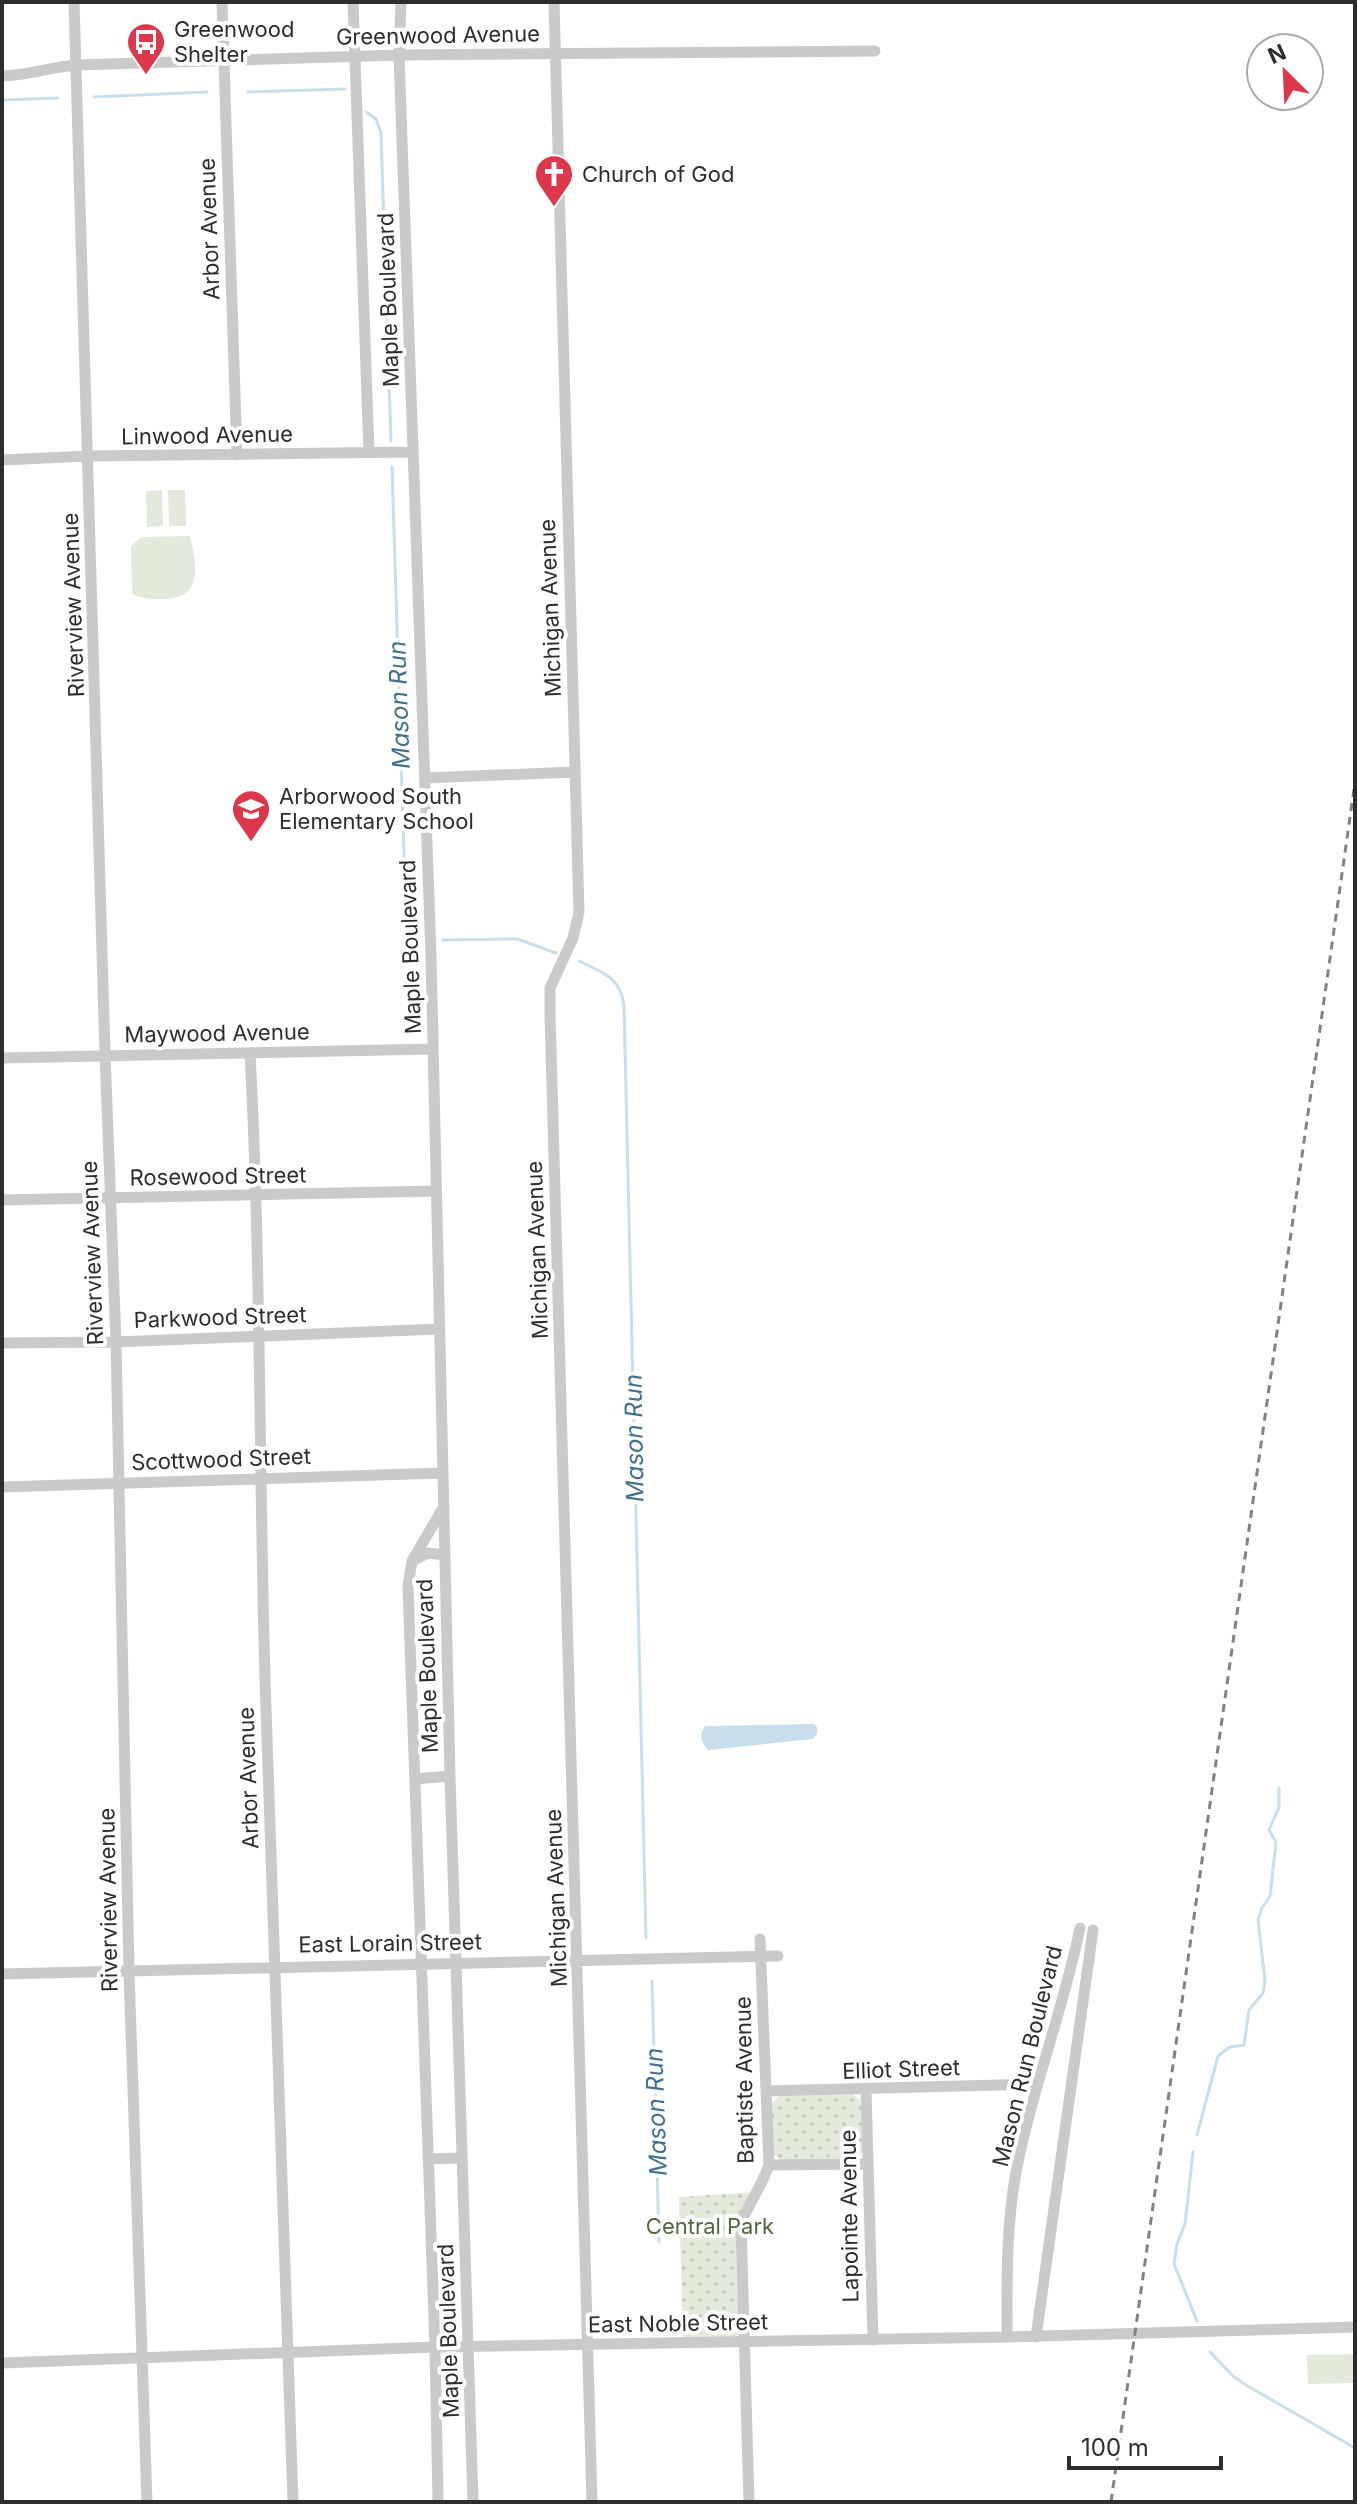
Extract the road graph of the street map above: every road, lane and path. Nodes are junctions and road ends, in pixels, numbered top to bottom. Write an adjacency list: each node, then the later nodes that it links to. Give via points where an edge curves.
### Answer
1 (74, 2): 11 (street, Riverview Avenue)
2 (222, 2): 10 (street, Arbor Avenue)
3 (353, 2): 9 (street, Maple Boulevard)
4 (401, 2): 8 (street, Maple Boulevard)
5 (554, 2): 7 (street, Michigan Avenue)
6 (875, 51): 7 (street, Greenwood Avenue)
7 (555, 53): 8 (street, Greenwood Avenue); 18 (street, Michigan Avenue)
8 (399, 55): 9 (street, Greenwood Avenue); 13 (street, Maple Boulevard)
9 (355, 56): 10 (street, Greenwood Avenue); 14 (street, Maple Boulevard)
10 (223, 60): 11 (street, Greenwood Avenue); 15 (street, Arbor Avenue)
11 (76, 65): 12 (street, Greenwood Avenue); 16 (street, Riverview Avenue)
12 (2, 76)
13 (413, 452): 14 (street, Linwood Avenue); 19 (street, Maple Boulevard)
14 (369, 453): 15 (street, Linwood Avenue)
15 (237, 455): 16 (street, Linwood Avenue)
16 (89, 456): 17 (street, Linwood Avenue); 22 (street, Riverview Avenue)
17 (2, 460)
18 (575, 772): 19 (street); 48 (street, Michigan Avenue, via 579,912 550,988 550,1014)
19 (426, 778): 20 (street, Maple Boulevard)
20 (433, 1049): 21 (street, Maywood Avenue); 24 (street, Maple Boulevard)
21 (250, 1053): 22 (street, Maywood Avenue); 26 (street, Arbor Avenue)
22 (105, 1054): 23 (street, Maywood Avenue); 25 (street, Riverview Avenue)
23 (2, 1058)
24 (435, 1191): 26 (street, Rosewood Street); 28 (street, Maple Boulevard)
25 (111, 1197): 26 (street, Rosewood Street); 27 (street, Rosewood Street); 30 (street, Riverview Avenue)
26 (257, 1197): 29 (street, Arbor Avenue)
27 (2, 1200)
28 (439, 1329): 29 (street, Parkwood Street); 32 (street, Maple Boulevard)
29 (258, 1336): 30 (street, Parkwood Street); 33 (street, Arbor Avenue)
30 (116, 1342): 31 (street, Parkwood Street); 34 (street, Riverview Avenue)
31 (2, 1343)
32 (442, 1473): 33 (street, Scottwood Street); 36 (street, Maple Boulevard)
33 (260, 1477): 34 (street, Scottwood Street); 51 (street, Arbor Avenue)
34 (118, 1482): 35 (street, Scottwood Street); 52 (street, Riverview Avenue)
35 (2, 1487)
36 (444, 1508): 37 (street, Maple Boulevard); 38 (street, Maple Boulevard)
37 (444, 1555): 38 (street, Maple Boulevard, via 428,1553); 39 (street, Maple Boulevard)
38 (412, 1561): 40 (street, Maple Boulevard, via 408,1586)
39 (450, 1776): 40 (street, Maple Boulevard); 49 (street, Maple Boulevard)
40 (415, 1779): 50 (street, Maple Boulevard)
41 (1080, 1928): 44 (street, Mason Run Boulevard)
42 (1093, 1930): 45 (street, Mason Run Boulevard)
43 (760, 1939): 47 (street, Baptiste Avenue)
44 (1076, 1946): 45 (street); 54 (street, Mason Run Boulevard)
45 (1091, 1949): 63 (street, Mason Run Boulevard)
46 (778, 1956): 47 (street, East Lorain Street)
47 (760, 1957): 48 (street, East Lorain Street); 56 (street, Baptiste Avenue)
48 (578, 1960): 49 (street, East Lorain Street); 66 (street, Michigan Avenue)
49 (458, 1961): 50 (street, East Lorain Street); 57 (street, Maple Boulevard)
50 (420, 1963): 51 (street, East Lorain Street); 58 (street, Maple Boulevard)
51 (273, 1966): 52 (street, East Lorain Street); 69 (street, Arbor Avenue)
52 (129, 1972): 53 (street, East Lorain Street); 70 (street, Riverview Avenue)
53 (2, 1974)
54 (1037, 2084): 55 (street, Elliot Street); 62 (street, Mason Run Boulevard, via 1012,2203)
55 (866, 2090): 56 (street, Elliot Street); 59 (street, Lapointe Avenue)
56 (766, 2091): 60 (street, Baptiste Avenue)
57 (461, 2158): 58 (street); 68 (street, Maple Boulevard)
58 (428, 2159): 67 (street, Maple Boulevard)
59 (868, 2164): 60 (street); 65 (street, Lapointe Avenue)
60 (769, 2165): 64 (street, Baptiste Avenue, via 741,2223)
61 (1355, 2327): 63 (street, East Noble Street)
62 (1007, 2337): 63 (street, East Noble Street); 65 (street, East Noble Street)
63 (1036, 2337)
64 (744, 2340): 65 (street, East Noble Street); 66 (street, East Noble Street); 77 (street, Baptiste Avenue)
65 (873, 2340)
66 (588, 2345): 68 (street, East Noble Street); 76 (street, Michigan Avenue)
67 (435, 2347): 68 (street, East Noble Street); 69 (street, East Noble Street); 74 (street, Maple Boulevard)
68 (470, 2347): 75 (street, Maple Boulevard)
69 (289, 2352): 70 (street, East Noble Street); 73 (street, Arbor Avenue)
70 (144, 2357): 71 (street, East Noble Street); 72 (street, Riverview Avenue)
71 (2, 2363)
72 (147, 2502)
73 (293, 2502)
74 (438, 2502)
75 (473, 2502)
76 (592, 2502)
77 (749, 2502)

